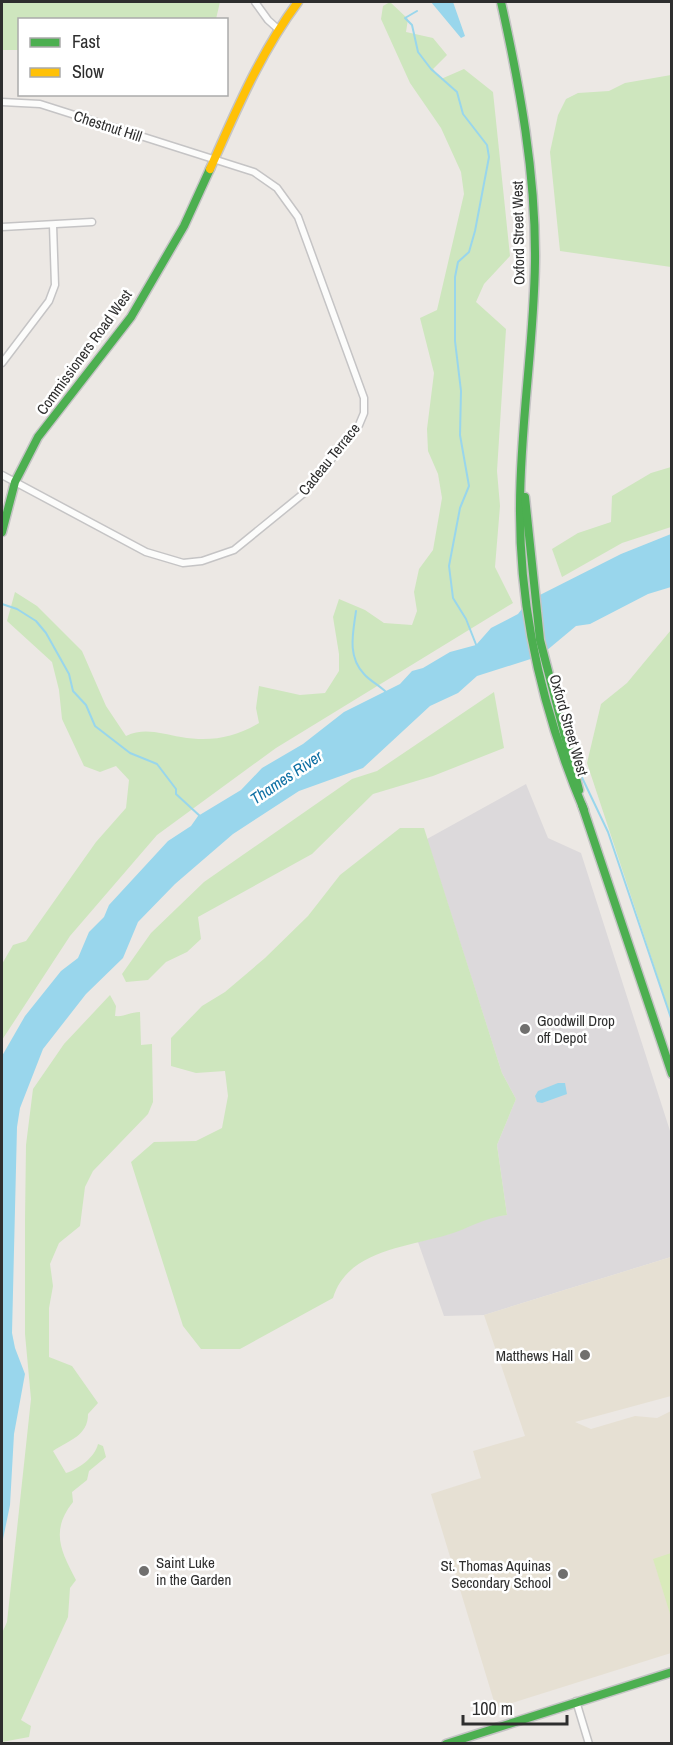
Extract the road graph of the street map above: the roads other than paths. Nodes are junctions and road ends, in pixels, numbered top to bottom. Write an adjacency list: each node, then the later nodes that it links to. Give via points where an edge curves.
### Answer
1 (255, 2): 4 (street)
2 (298, 2): 4 (main road, Commissioners Road West)
3 (501, 2): 14 (main road, Oxford Street West, via 525,116 535,255 522,466 525,539 540,640 572,777)
4 (278, 29): 6 (main road, Commissioners Road West)
5 (2, 102): 6 (street, Chestnut Hill, via 40,104)
6 (212, 159): 12 (main road, Commissioners Road West, via 184,226 130,317 39,437); 12 (street, Cadeau Terrace, via 254,172 277,188 298,217 364,398 359,425 303,493 234,550 202,561 183,563 146,552)
7 (92, 222): 8 (street)
8 (53, 225): 9 (street); 10 (street, via 55,285 49,301)
9 (2, 227)
10 (2, 363)
11 (2, 475): 12 (street)
12 (15, 482): 13 (main road, Commissioners Road West)
13 (2, 532)
14 (672, 1074)
15 (672, 1672): 16 (main road)
16 (576, 1701): 17 (main road); 18 (street)
17 (446, 1743)
18 (589, 1743)

